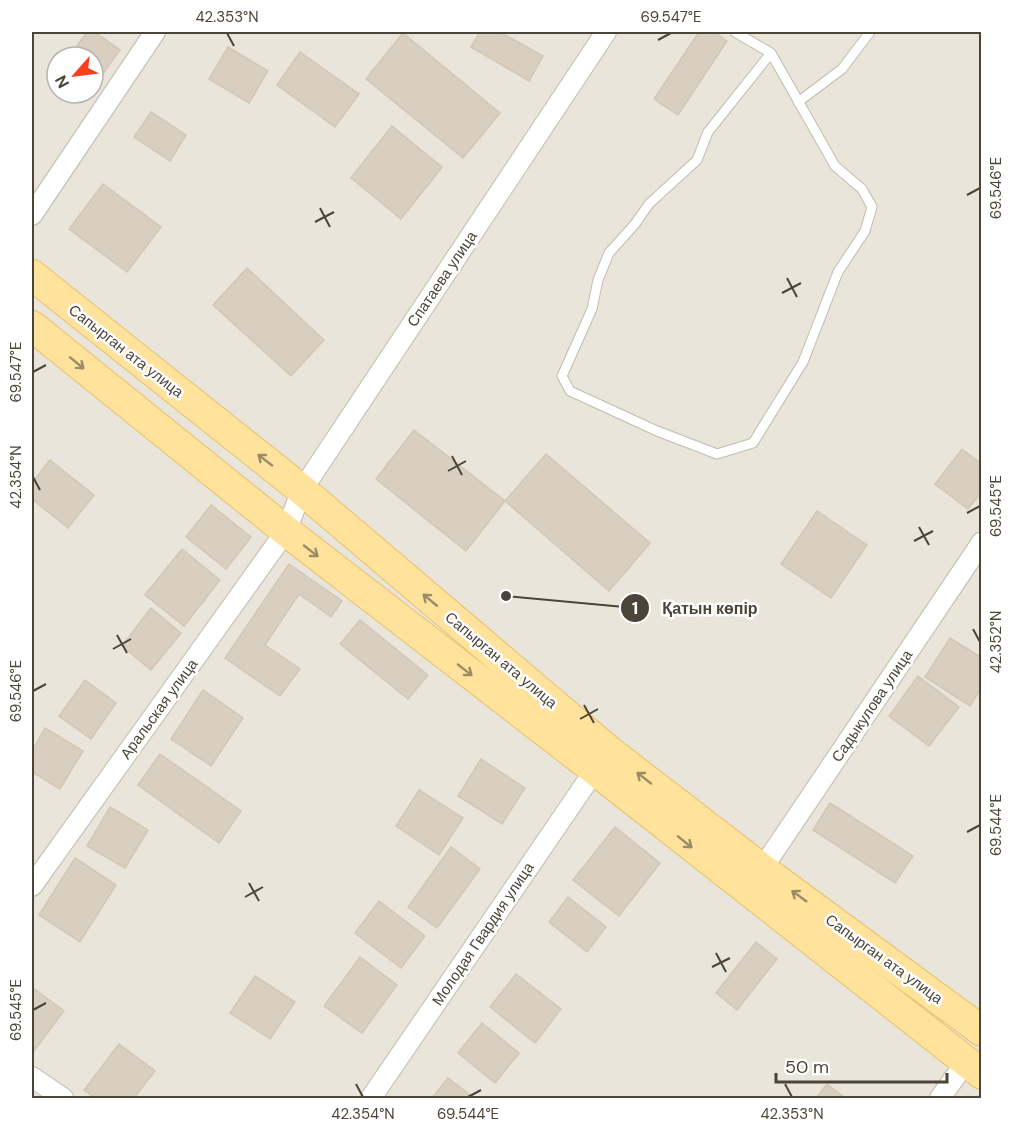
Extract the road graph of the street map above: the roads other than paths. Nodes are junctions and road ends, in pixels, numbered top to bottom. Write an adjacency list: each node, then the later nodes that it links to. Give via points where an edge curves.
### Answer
1 (155, 32): 7 (street)
2 (606, 32): 10 (street, Спатаева улица)
3 (735, 32): 5 (lane)
4 (870, 32): 6 (lane, via 842,69)
5 (771, 53): 6 (lane); 6 (lane, via 708,132 697,160 649,204 609,254 592,309 562,376 570,391 717,454 753,443 803,362 838,272 865,231 872,207 862,189 835,166)
6 (798, 102)
7 (32, 215)
8 (32, 275): 10 (main road, Сапырган ата улица, one-way to 8)
9 (32, 326): 11 (main road, Сапырган ата улица, one-way to 11)
10 (302, 490): 11 (street, Спатаева улица); 14 (main road, Сапырган ата улица, one-way to 10, via 609,751)
11 (286, 531): 13 (main road, Сапырган ата улица, one-way to 13); 15 (street, Аральская улица)
12 (981, 542): 14 (street, Садыкулова улица)
13 (595, 770): 17 (main road, Сапырган ата улица, one-way to 17); 20 (street, Молодая Гвардия улица)
14 (762, 869): 16 (main road, Сапырган ата улица, one-way to 14)
15 (32, 886)
16 (981, 1031)
17 (974, 1068): 21 (street)
18 (32, 1077): 19 (street)
19 (63, 1098)
20 (371, 1098)
21 (940, 1098)

